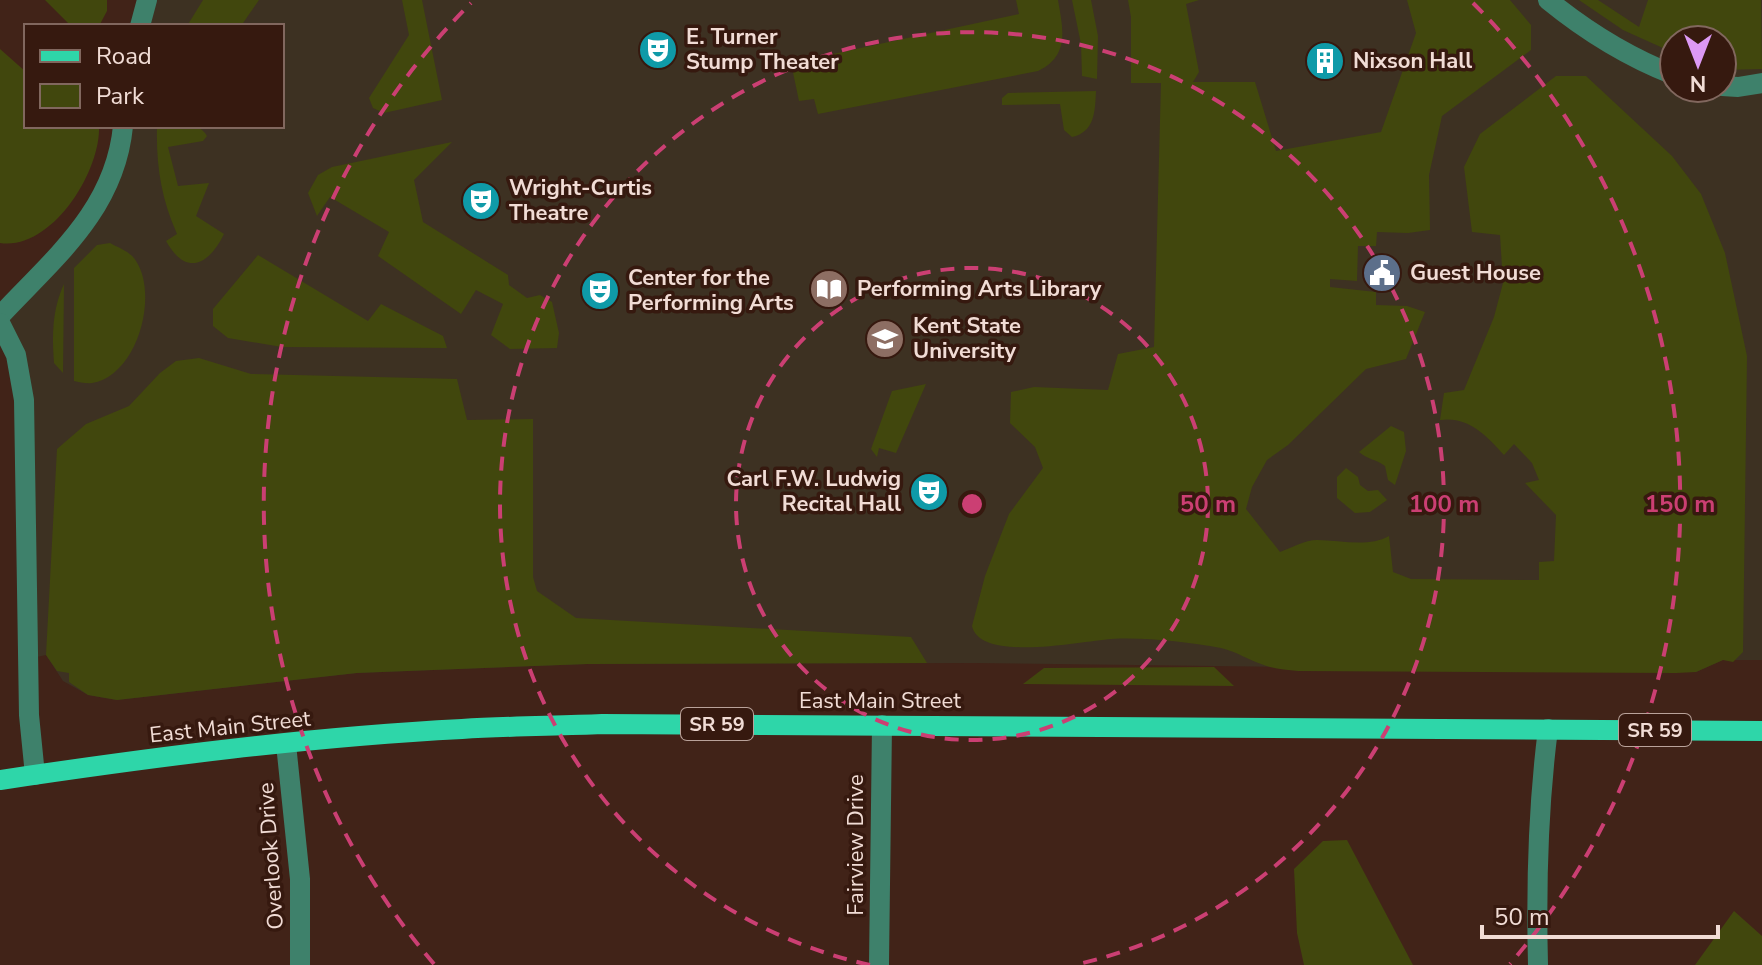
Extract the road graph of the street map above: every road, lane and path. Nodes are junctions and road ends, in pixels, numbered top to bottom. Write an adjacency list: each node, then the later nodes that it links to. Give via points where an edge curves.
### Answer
1 (147, 0): 3 (street)
2 (1548, 0): 4 (street, via 1601,39)
3 (141, 24)
4 (1658, 67)
5 (1762, 83): 6 (street)
6 (1738, 87)
7 (123, 128): 8 (street, via 112,179 97,207)
8 (0, 316)
9 (0, 323): 14 (street, via 16,355 24,400 29,715)
10 (882, 725): 11 (main road, East Main Street / SR 59); 13 (main road, East Main Street / SR 59, via 602,724); 17 (street, Fairview Drive)
11 (1548, 729): 12 (main road, East Main Street / SR 59); 18 (street, via 1536,913)
12 (1762, 731)
13 (286, 744): 14 (main road, East Main Street / SR 59); 16 (street, Overlook Drive, via 300,879)
14 (35, 775): 15 (main road, East Main Street / SR 59)
15 (0, 780)
16 (300, 965)
17 (879, 965)
18 (1538, 965)

